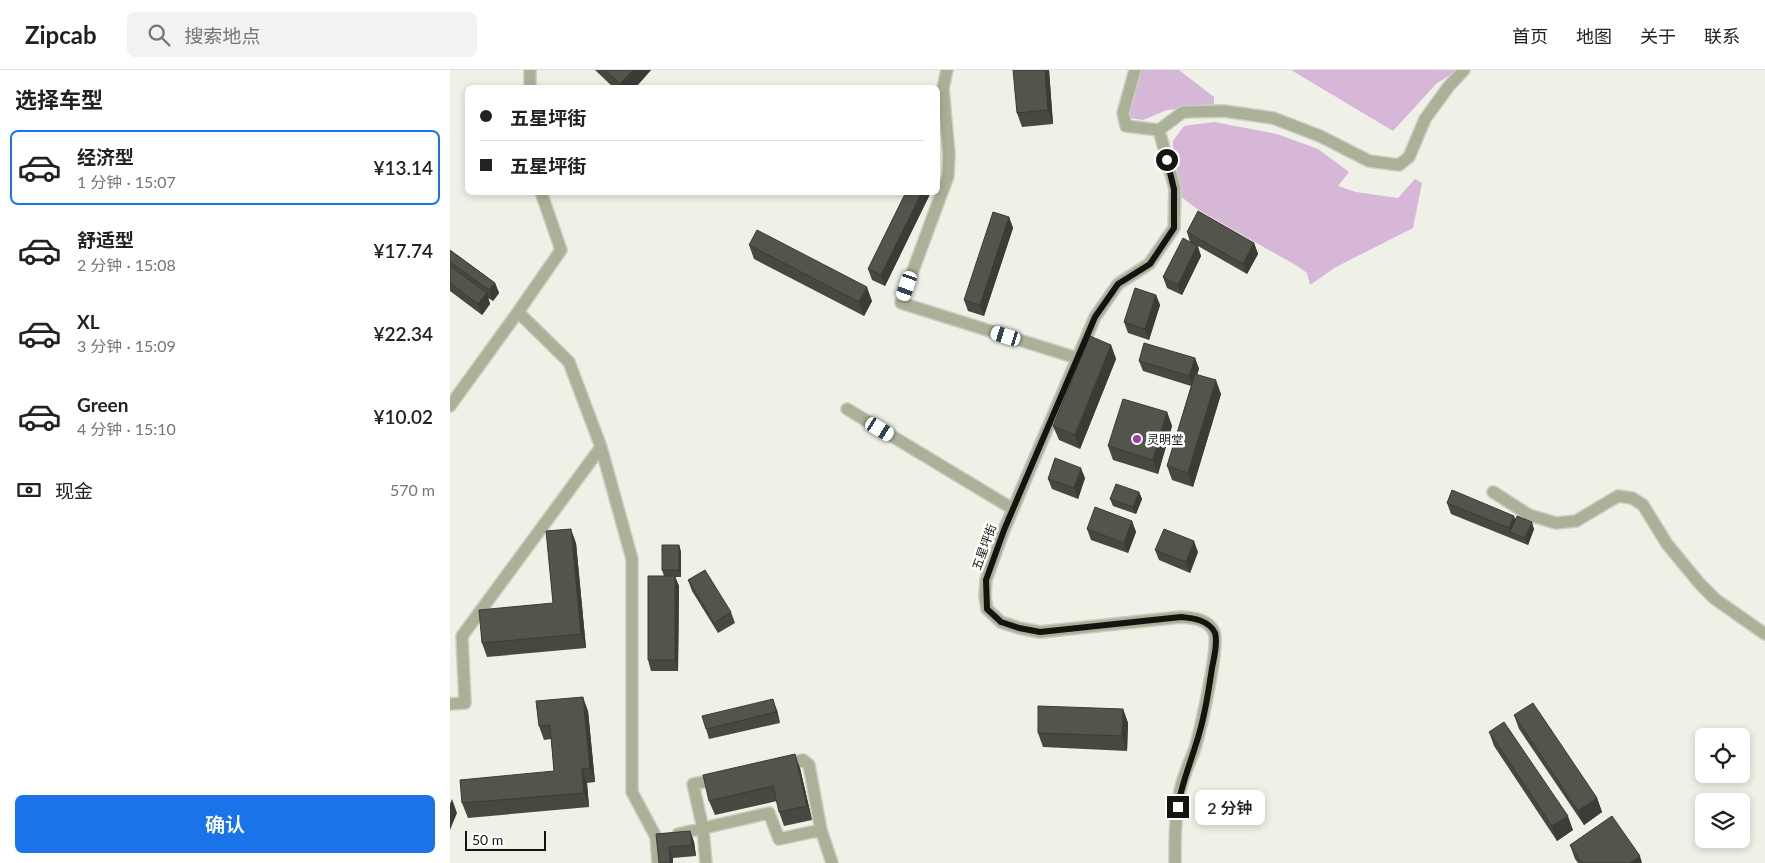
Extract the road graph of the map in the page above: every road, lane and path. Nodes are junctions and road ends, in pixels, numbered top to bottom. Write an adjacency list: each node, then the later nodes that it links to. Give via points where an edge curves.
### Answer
1 (530, 70): 5 (street)
2 (947, 70): 9 (street, via 943,88 948,176 901,303)
3 (1135, 70): 6 (street, via 1123,113 1126,126)
4 (1464, 70): 6 (street, via 1424,119 1409,158 1399,165 1369,162 1320,136 1273,118 1224,111 1183,112)
5 (530, 85)
6 (1159, 130): 9 (street, 五星坪街, via 1174,189 1174,228 1150,264 1118,284 1095,317)
7 (542, 195): 8 (street, via 562,250)
8 (518, 312): 10 (street); 12 (street, via 569,362)
9 (1077, 358): 14 (street, 五星坪街)
10 (450, 406)
11 (847, 409): 14 (street)
12 (601, 447): 16 (street, via 462,636 465,703); 21 (street, via 632,558 632,792)
13 (1493, 492): 15 (street, via 1529,515 1556,523 1576,521 1618,496 1632,498 1643,505 1667,544 1700,584)
14 (1014, 509): 25 (street, 五星坪街, via 986,580 987,609 1001,622 1040,632 1181,617 1199,619 1215,633 1204,713 1180,790)
15 (1765, 634)
16 (450, 704)
17 (775, 766): 20 (street, via 803,760 809,765)
18 (730, 776): 19 (street, via 693,784)
19 (704, 829): 20 (street, via 769,813 779,839); 21 (street); 23 (street)
20 (820, 830): 24 (street)
21 (656, 837): 22 (street)
22 (658, 863)
23 (706, 863)
24 (832, 863)
25 (1174, 863)

